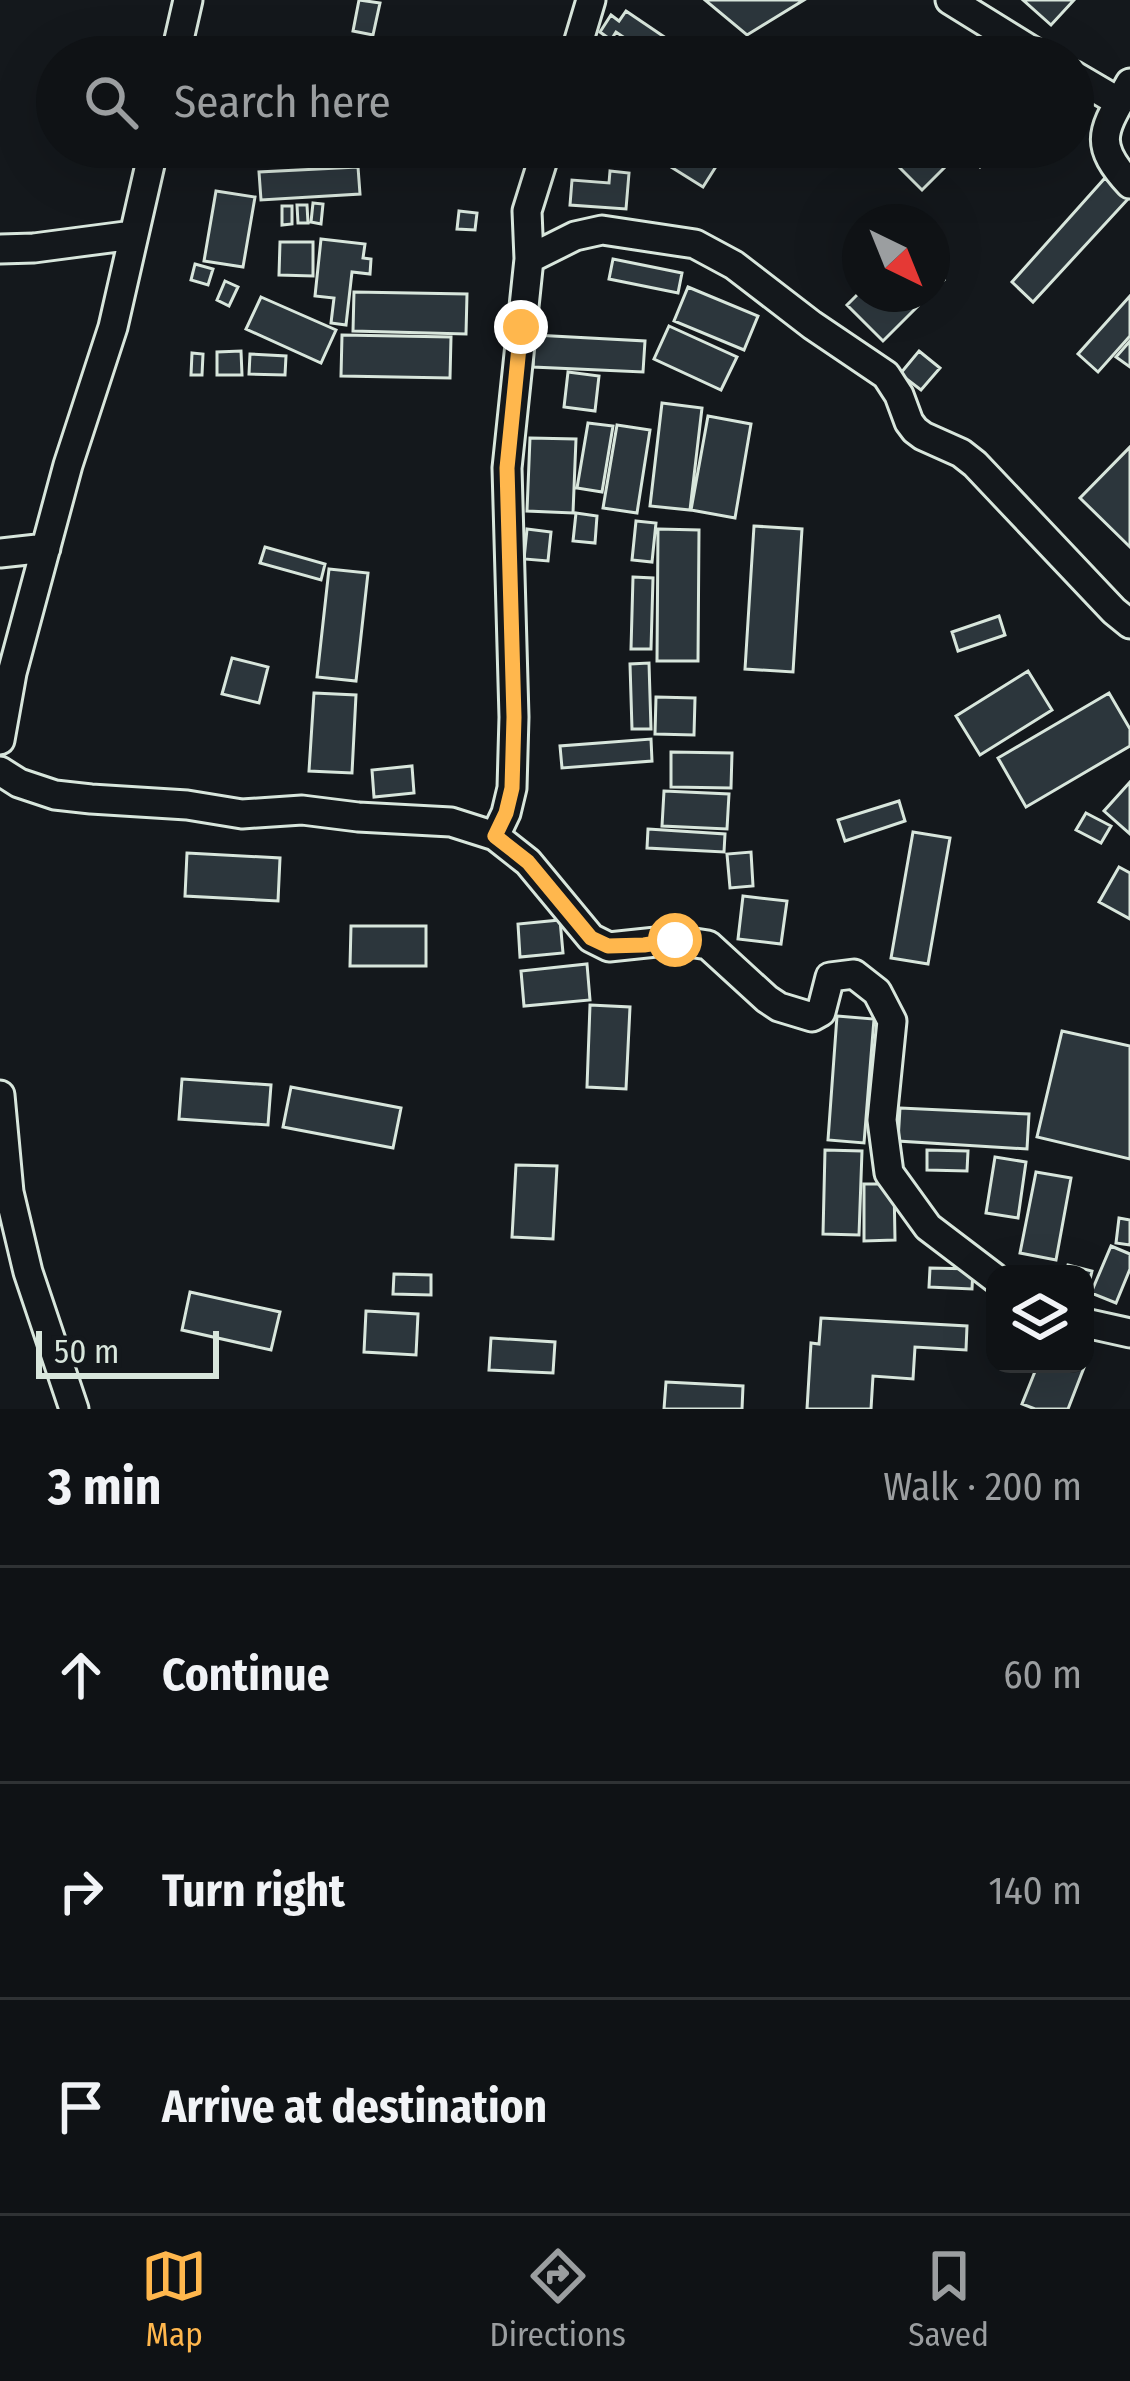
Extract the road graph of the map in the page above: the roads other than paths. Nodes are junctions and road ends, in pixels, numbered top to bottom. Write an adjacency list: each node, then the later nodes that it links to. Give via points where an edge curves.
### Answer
1 (188, 0): 4 (street)
2 (591, 0): 5 (street)
3 (950, 0): 6 (street)
4 (180, 36)
5 (580, 36)
6 (1008, 36)
7 (1094, 82): 8 (street)
8 (1125, 93): 11 (street, via 1104,146)
9 (149, 168): 12 (street)
10 (540, 168): 14 (street, via 527,211)
11 (1130, 184)
12 (133, 236): 13 (street); 15 (street)
13 (0, 249)
14 (529, 259): 17 (street, via 602,230 695,244 734,265 886,375 915,430 975,464); 20 (street, via 507,468 512,788)
15 (46, 548): 16 (street); 18 (street)
16 (0, 554)
17 (1130, 624)
18 (0, 740)
19 (0, 771): 20 (street, via 55,795 242,814 302,810 451,822)
20 (495, 836): 22 (street, via 528,862 591,938 608,946 708,945 767,999 812,1017 821,1012 830,977 854,974 877,992 892,1021 883,1120 889,1173 928,1227)
21 (0, 1095): 25 (street, via 9,1192)
22 (986, 1271)
23 (1094, 1325): 24 (street)
24 (1130, 1333)
25 (74, 1409)

